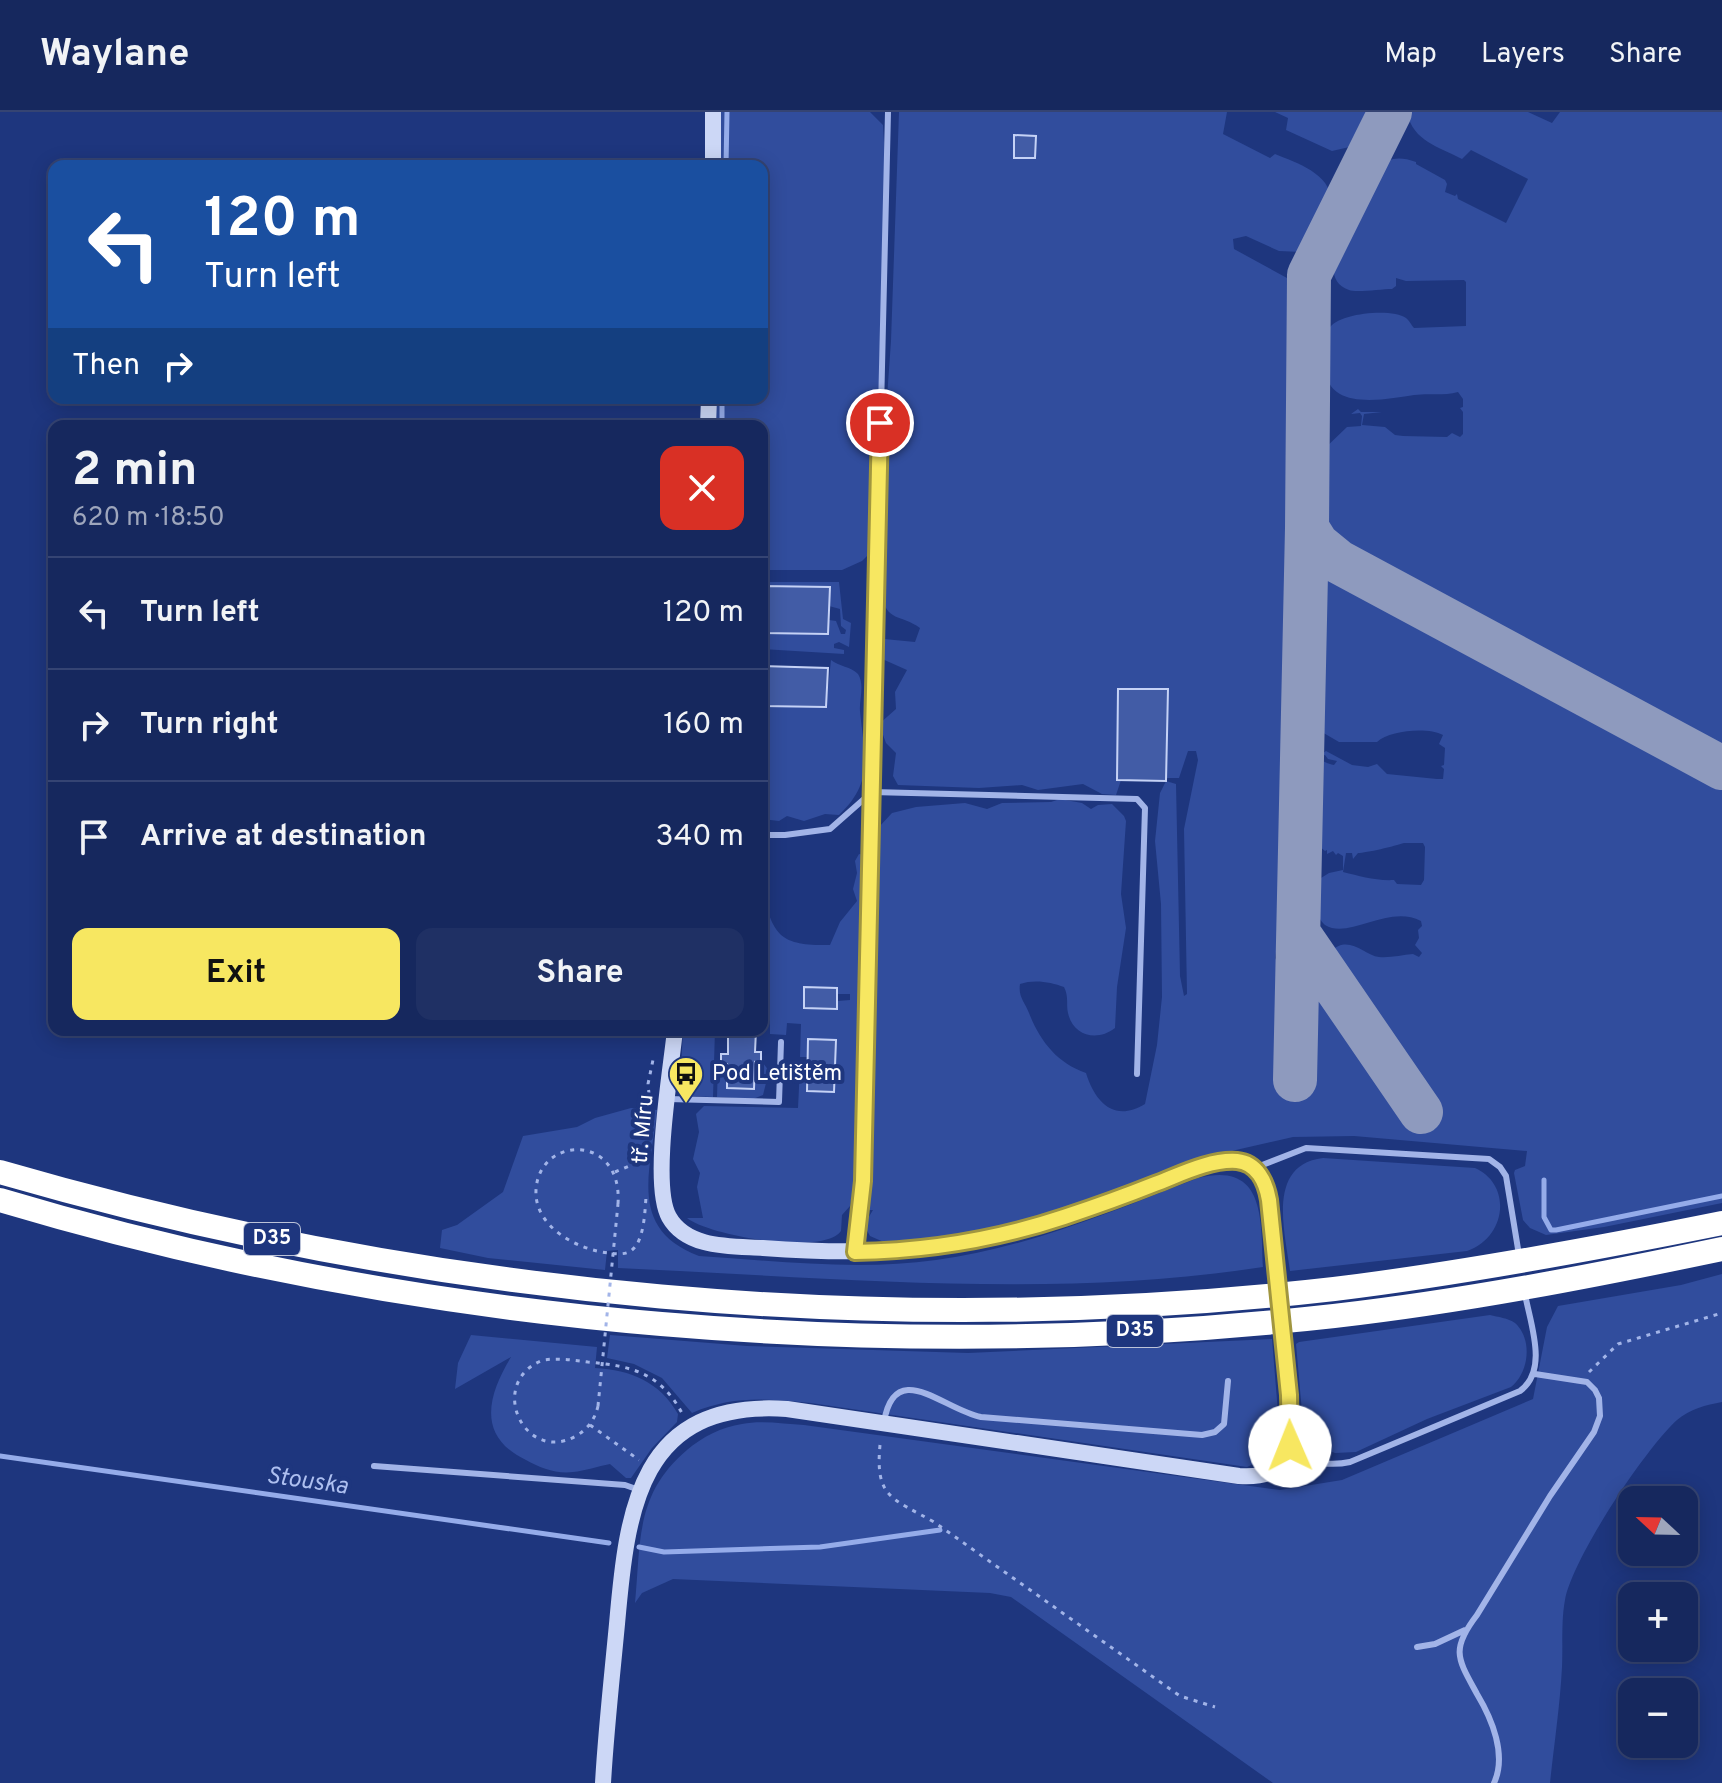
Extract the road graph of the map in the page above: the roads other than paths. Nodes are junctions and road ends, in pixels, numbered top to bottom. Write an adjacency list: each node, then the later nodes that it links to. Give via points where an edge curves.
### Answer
1 (713, 112): 3 (main road)
2 (888, 112): 4 (lane)
3 (713, 160)
4 (872, 792): 5 (lane, via 830,829); 8 (lane, via 1137,799 1145,808); 15 (lane, via 863,1181)
5 (768, 835)
6 (674, 1036): 9 (main road, tř. Míru)
7 (781, 1042): 9 (lane, via 779,1102)
8 (1137, 1074)
9 (668, 1099): 15 (main road, tř. Míru, via 662,1186 667,1214 678,1228 694,1239 717,1244)
10 (1254, 1168): 15 (main road, via 1238,1161 1216,1163 1039,1225 966,1243); 16 (lane, via 1306,1148 1489,1159 1506,1176); 21 (main road, bridge, via 1264,1181 1271,1211 1292,1431)
11 (0, 1172): 16 (highway, D35, via 170,1217 375,1258 548,1284 782,1304 992,1309 1134,1305 1331,1289)
12 (0, 1200): 17 (highway, D35, via 226,1257 397,1290 542,1311 774,1332 993,1337 1216,1327)
13 (1722, 1223): 16 (highway, D35)
14 (1722, 1249): 17 (highway, D35)
15 (855, 1252)
16 (1521, 1261)
17 (1524, 1289): 18 (lane)
18 (1535, 1374): 21 (lane, via 1509,1396 1350,1462 1328,1465); 24 (lane, via 1581,1380 1595,1390 1600,1416)
19 (1228, 1381): 20 (lane, via 1227,1418 1221,1429 1209,1434 981,1417 912,1389 890,1401)
20 (884, 1422): 21 (main road, via 1244,1477 1272,1472); 23 (main road, via 762,1408 723,1414 689,1428 669,1444)
21 (1287, 1456)
22 (374, 1466): 23 (lane)
23 (639, 1490): 26 (main road, via 623,1559)
24 (1465, 1630): 25 (lane); 27 (lane, via 1460,1662 1492,1726 1500,1759)
25 (1417, 1647)
26 (603, 1783)
27 (1494, 1783)

